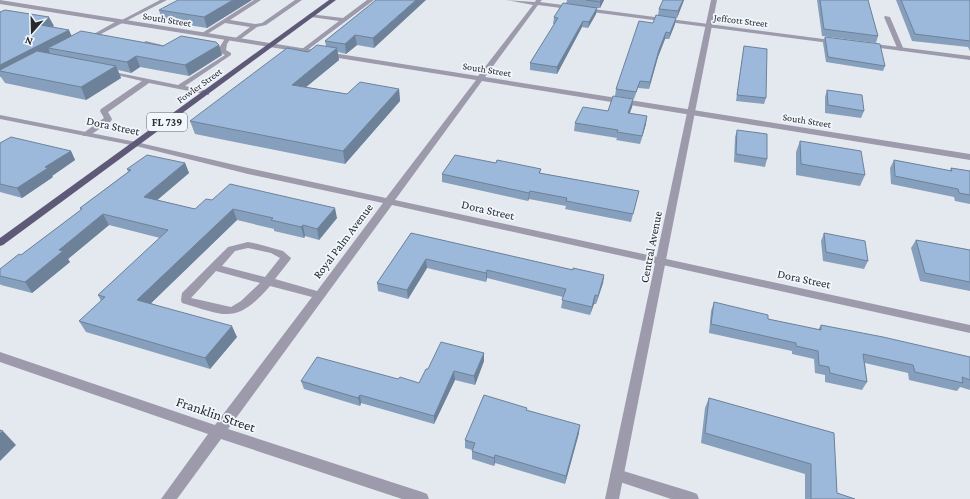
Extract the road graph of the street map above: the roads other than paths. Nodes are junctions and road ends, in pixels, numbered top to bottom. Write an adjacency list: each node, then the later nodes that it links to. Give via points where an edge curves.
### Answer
1 (164, 0): 13 (street)
2 (258, 0): 14 (street)
3 (299, 0): 15 (street, via 264,24)
4 (333, 0): 10 (main road, Fowler Street / FL 739)
5 (371, 0): 12 (street)
6 (509, 0): 9 (street, Jeffcott Street)
7 (714, 0): 16 (street, Central Avenue)
8 (0, 2): 13 (street, South Street)
9 (538, 2): 16 (street, Jeffcott Street); 30 (street, Royal Palm Avenue)
10 (311, 16): 12 (street); 23 (main road, Fowler Street / FL 739)
11 (887, 17): 27 (street)
12 (344, 20): 26 (street)
13 (121, 22): 17 (street, South Street); 18 (street, via 93,35)
14 (223, 22): 15 (street); 17 (street)
15 (255, 26): 20 (street)
16 (709, 26): 22 (street, Jeffcott Street); 34 (street, Central Avenue)
17 (202, 35): 19 (street, South Street)
18 (108, 37)
19 (228, 38): 20 (street, South Street); 32 (street, via 222,49 229,54)
20 (236, 40): 23 (street, South Street)
21 (139, 42): 25 (street)
22 (848, 43)
23 (271, 45): 26 (street, South Street); 33 (main road, Fowler Street / FL 739)
24 (863, 45): 27 (street)
25 (163, 46)
26 (304, 50): 30 (street, South Street)
27 (901, 50): 28 (street)
28 (970, 58)
29 (96, 70): 31 (street)
30 (481, 78): 34 (street, South Street); 39 (street, Royal Palm Avenue)
31 (148, 80): 32 (street); 36 (street, via 104,111 108,119)
32 (179, 87): 33 (street)
33 (206, 93): 37 (main road, Fowler Street / FL 739)
34 (690, 111): 38 (street, South Street); 41 (street, Central Avenue)
35 (0, 117): 36 (street, Dora Street)
36 (86, 134): 37 (street, Dora Street)
37 (136, 144): 39 (street, Dora Street); 40 (main road, Fowler Street / FL 739)
38 (970, 157)
39 (390, 202): 41 (street, Dora Street); 44 (street, Royal Palm Avenue)
40 (0, 243)
41 (661, 262): 45 (street, Dora Street); 48 (street, Central Avenue)
42 (214, 267): 43 (street); 43 (street, via 232,249 239,246 248,245 285,256 286,258); 43 (street, via 186,296 186,300 230,311 239,309)
43 (266, 281): 44 (street)
44 (319, 295): 47 (street, Royal Palm Avenue)
45 (970, 328)
46 (0, 357): 47 (street, Franklin Street)
47 (218, 432): 49 (street, Royal Palm Avenue); 50 (street, Franklin Street)
48 (617, 476): 51 (street, Central Avenue); 52 (street)
49 (168, 499)
50 (422, 499)
51 (612, 499)
52 (692, 499)

